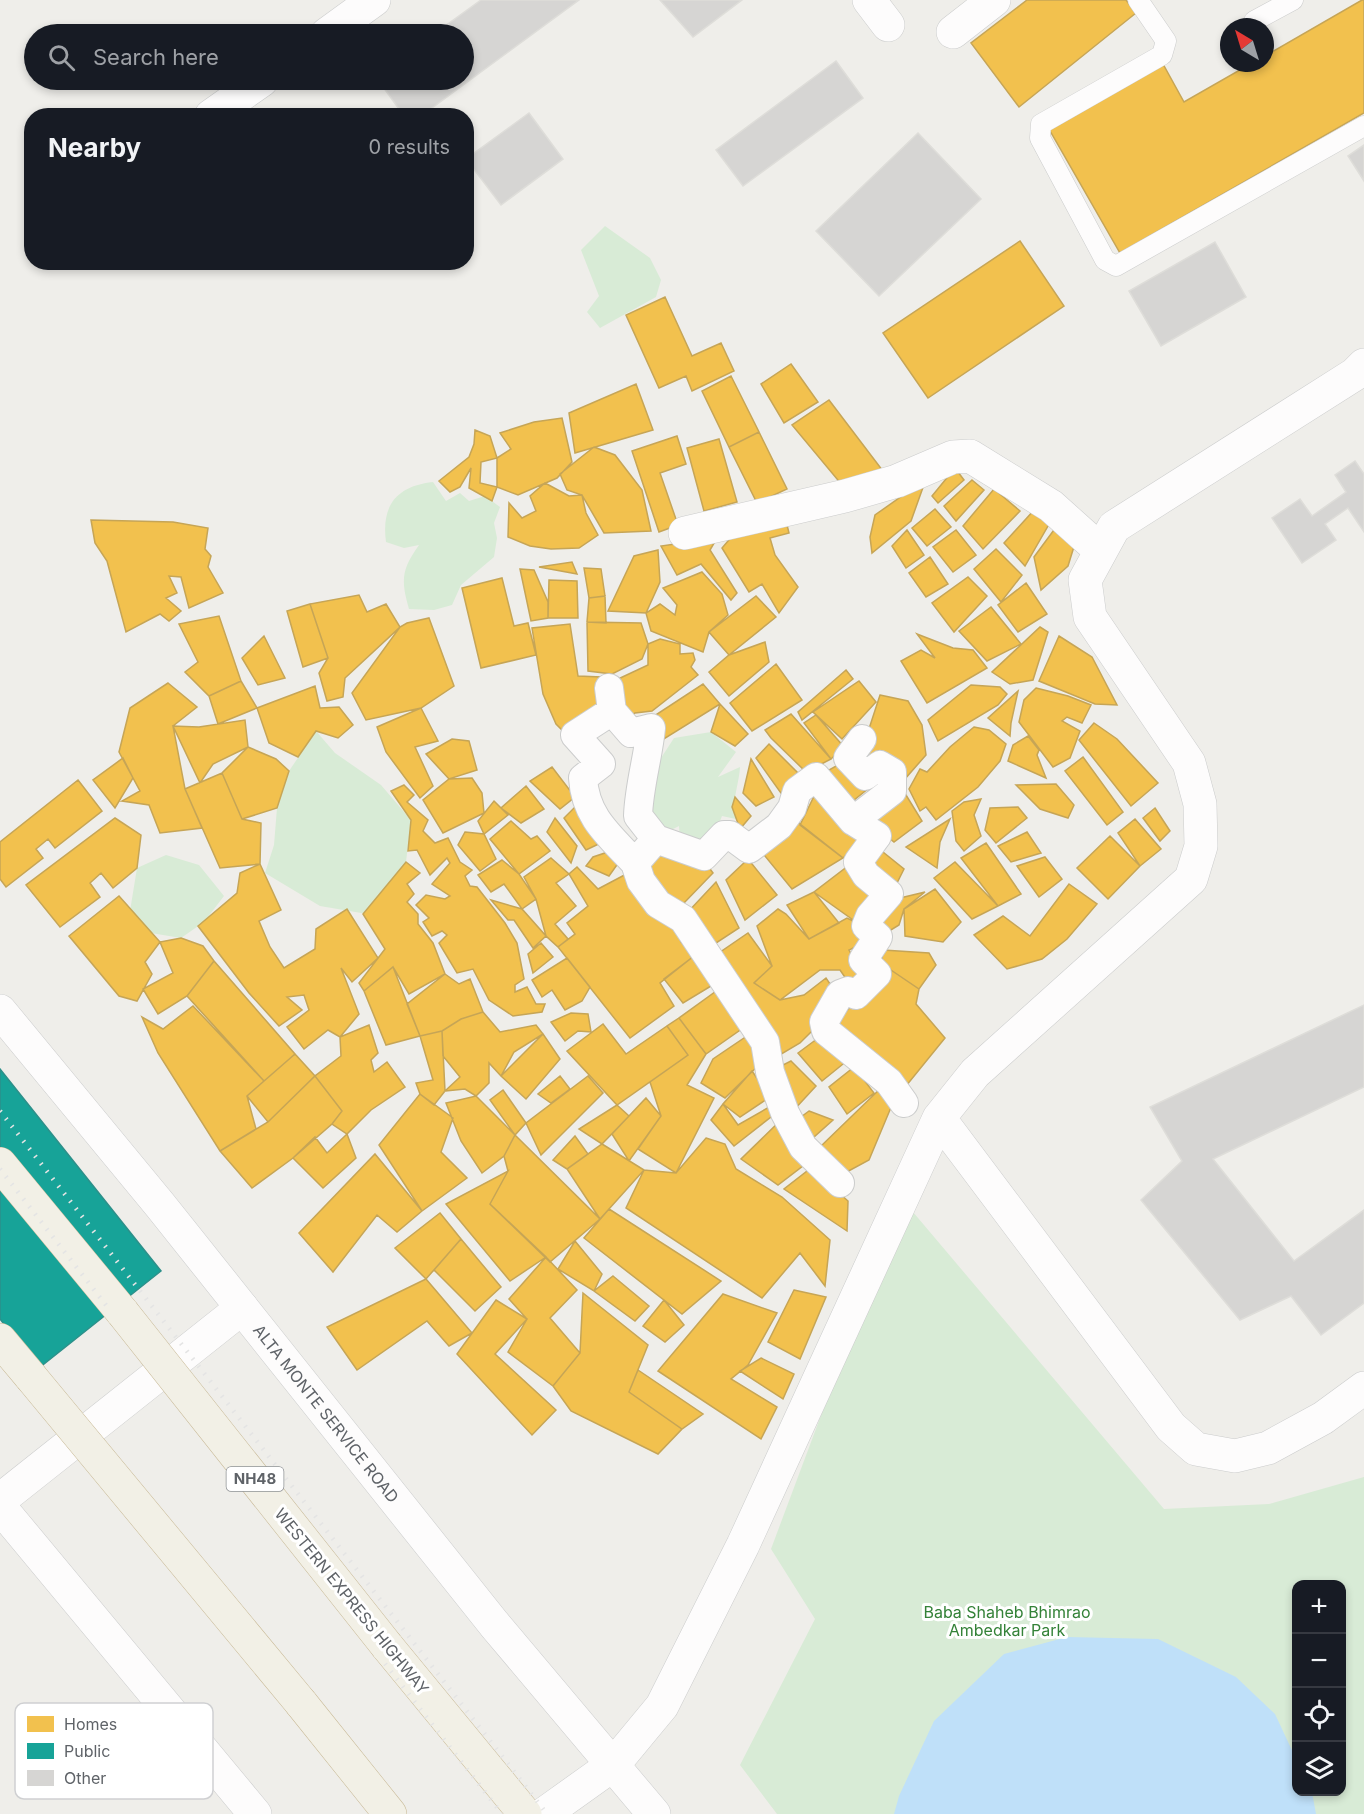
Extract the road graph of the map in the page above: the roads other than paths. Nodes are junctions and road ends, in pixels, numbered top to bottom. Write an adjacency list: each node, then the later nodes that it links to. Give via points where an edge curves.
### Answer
1 (374, 0): 6 (street)
2 (994, 0): 7 (street)
3 (1138, 0): 10 (lane, via 1166,40 1162,55 1041,124 1040,138 1106,260 1116,266)
4 (1293, 0): 5 (lane)
5 (1260, 18)
6 (341, 24)
7 (953, 32)
8 (248, 90): 9 (street)
9 (222, 108)
10 (1364, 126)
11 (1361, 374): 13 (street, via 1114,527)
12 (685, 532): 13 (street, via 845,496 897,481 953,457 970,456 1051,506)
13 (1100, 550): 20 (street, via 1085,580 1090,617 1190,763 1200,804 1201,846 1191,879 975,1073)
14 (862, 740): 15 (street, via 848,758 865,776 880,765 892,772 892,791)
15 (853, 821): 16 (street, via 816,777 796,791 792,808 779,826 749,849 730,834 724,835 704,856); 19 (street, via 877,836 858,862 866,875 889,894 866,926 878,937 864,960 877,974 856,995 848,991 840,994 824,1022 826,1030 889,1082)
16 (656, 839): 17 (street); 17 (street, via 638,816 651,728 631,733 611,700 575,735 601,764 583,778 584,798 602,827)
17 (635, 862): 22 (street, via 641,881 658,904 683,919 765,1042 770,1072 785,1113 803,1147)
18 (0, 1011): 23 (street, ALTA MONTE SERVICE ROAD)
19 (904, 1103)
20 (939, 1118): 25 (street, via 1171,1427 1196,1449 1235,1456 1268,1448 1323,1418); 30 (street, via 733,1565 662,1706)
21 (0, 1164): 33 (highway, WESTERN EXPRESS HIGHWAY / NH48, bridge)
22 (840, 1184)
23 (242, 1308): 26 (street); 30 (street, ALTA MONTE SERVICE ROAD, via 494,1624)
24 (0, 1340): 32 (highway, bridge)
25 (1364, 1388)
26 (0, 1500)
27 (0, 1507): 28 (street)
28 (163, 1703)
29 (213, 1763): 31 (street)
30 (614, 1764): 34 (street); 35 (street, ALTA MONTE SERVICE ROAD)
31 (255, 1814)
32 (390, 1814)
33 (525, 1814)
34 (544, 1814)
35 (654, 1814)

